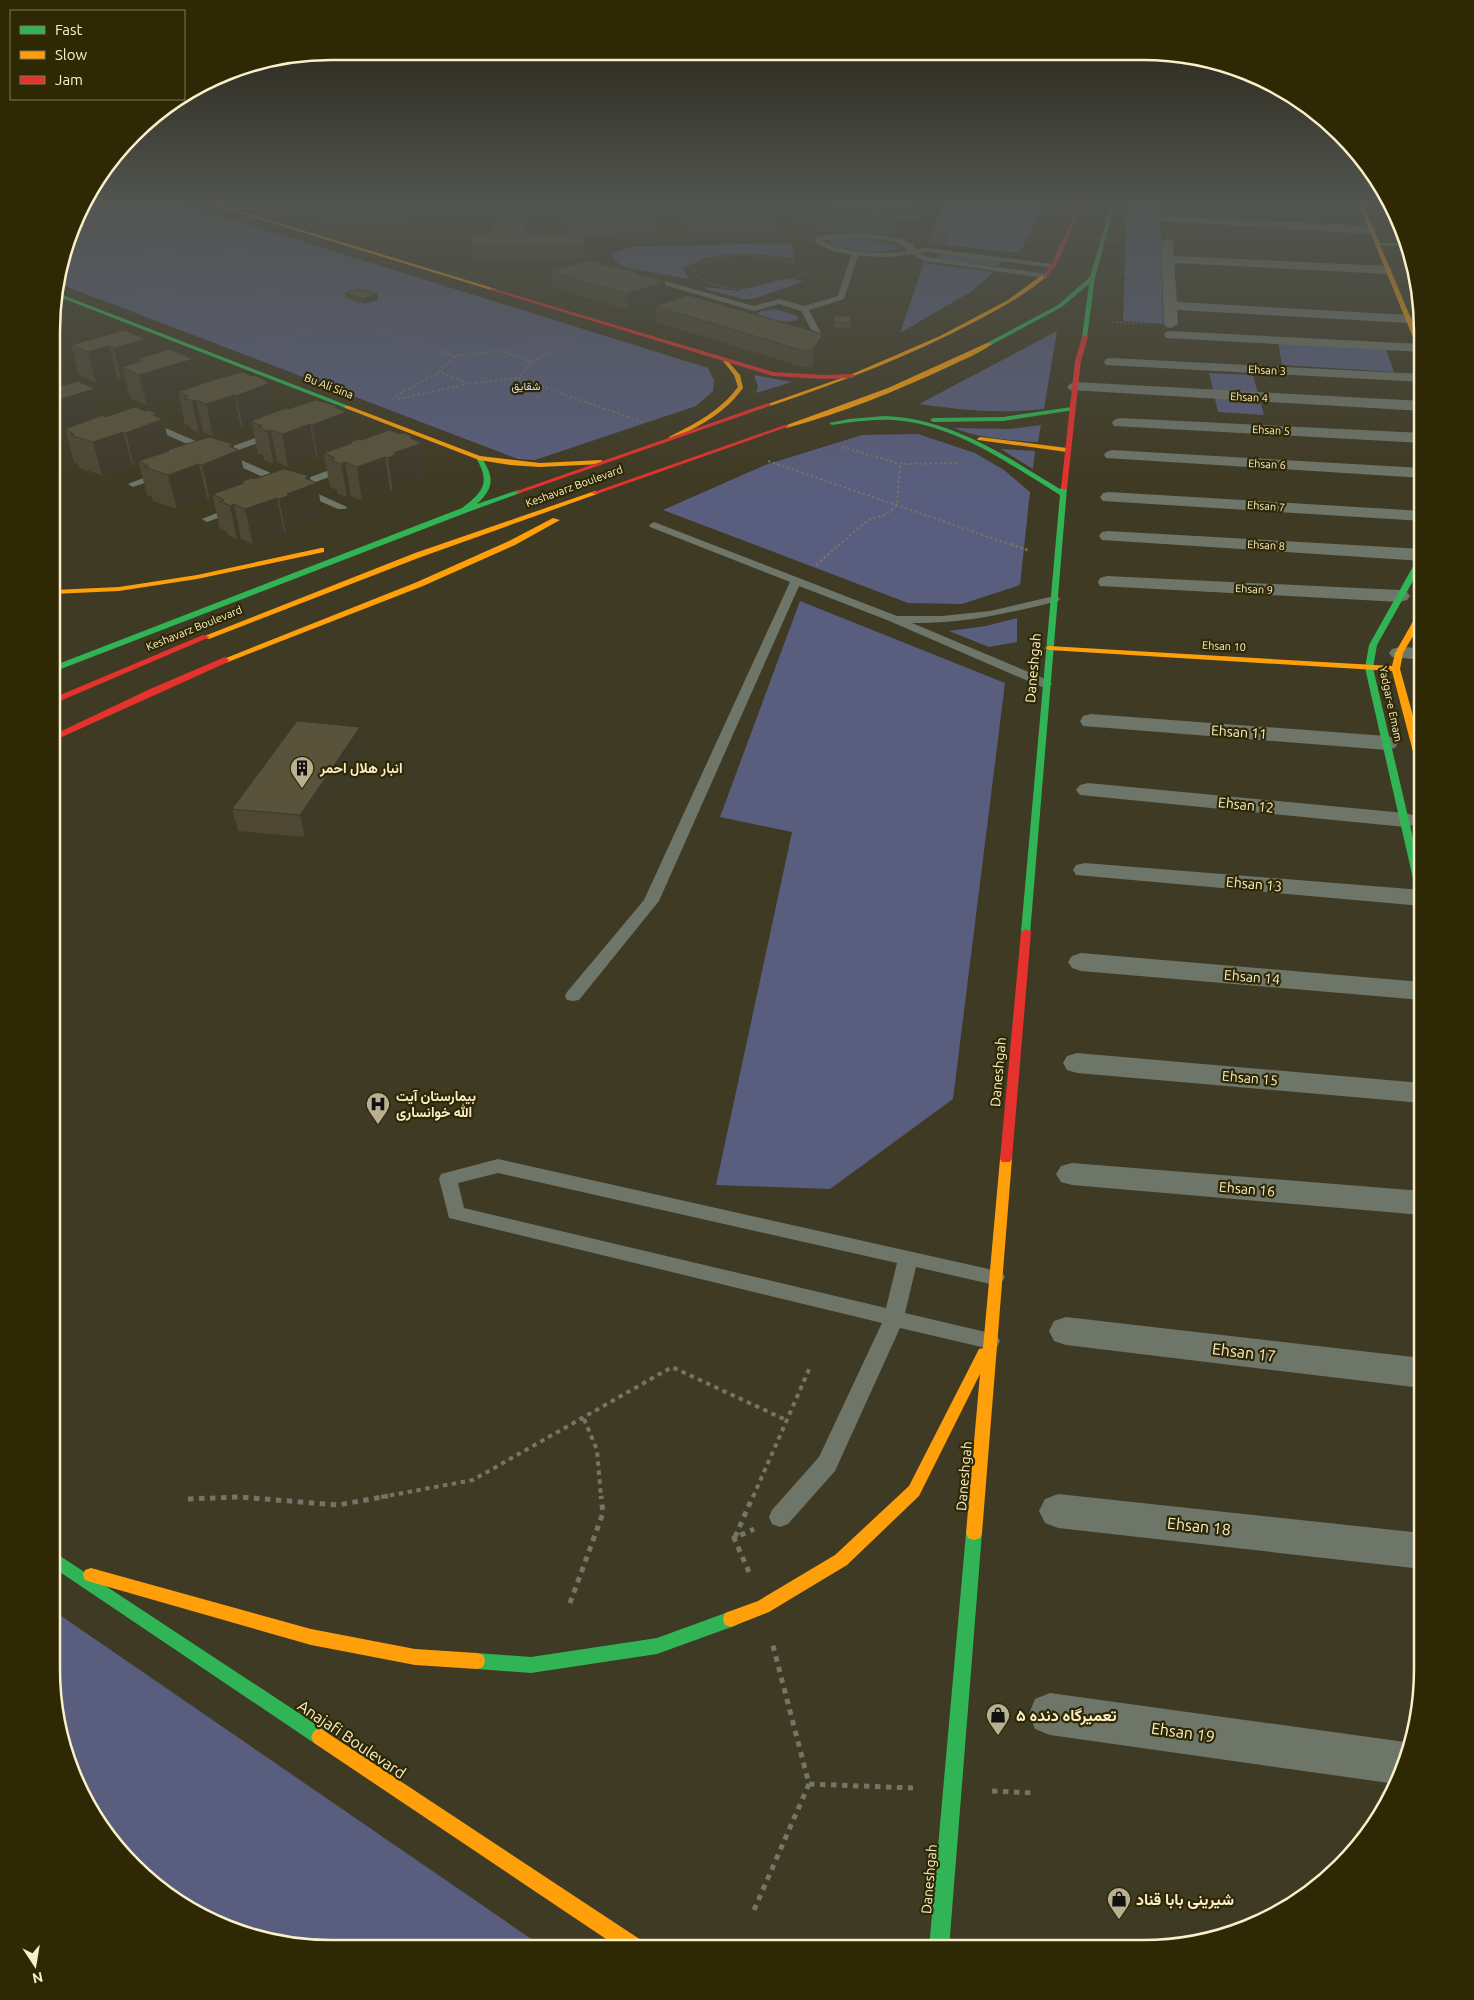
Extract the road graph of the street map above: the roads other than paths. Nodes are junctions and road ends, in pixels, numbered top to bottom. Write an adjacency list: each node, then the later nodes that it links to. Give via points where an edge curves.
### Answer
1 (511, 295): 17 (main road)
2 (842, 295): 12 (lane)
3 (1018, 295): 19 (main road, Keshavarz Boulevard, via 942,337)
4 (1072, 295): 29 (main road, Keshavarz Boulevard, via 1060,306 943,368 859,403)
5 (1090, 295): 21 (main road, Daneshgah)
6 (1170, 295): 11 (street)
7 (1398, 295): 13 (main road)
8 (703, 296): 10 (lane); 12 (lane, via 754,309 779,301)
9 (63, 297): 23 (main road, Bu Ali Sina)
10 (686, 301)
11 (1170, 306): 13 (street); 16 (street, via 1171,334)
12 (804, 309): 14 (lane)
13 (1408, 319): 15 (main road)
14 (817, 333)
15 (1414, 334)
16 (1414, 351)
17 (726, 361): 19 (main road, via 795,377); 32 (main road, via 737,374 741,387 734,400 722,411)
18 (1111, 362): 20 (street, Ehsan 3)
19 (852, 376): 32 (main road, Keshavarz Boulevard)
20 (1414, 378)
21 (1075, 387): 22 (street, Ehsan 4); 24 (main road, Daneshgah)
22 (1414, 406)
23 (350, 408): 25 (lane); 37 (main road, Bu Ali Sina)
24 (1072, 409): 26 (main road, via 1041,417 1014,419); 34 (main road, Daneshgah)
25 (335, 414)
26 (902, 419): 29 (main road); 31 (main road)
27 (1120, 423): 33 (street, Ehsan 5)
28 (156, 426): 35 (lane)
29 (784, 429): 43 (main road, Keshavarz Boulevard)
30 (284, 431): 35 (lane)
31 (961, 437): 34 (main road); 47 (main road)
32 (672, 438): 40 (main road, Keshavarz Boulevard)
33 (1414, 438)
34 (1067, 450): 47 (main road, Daneshgah)
35 (219, 454): 38 (lane); 45 (lane)
36 (1112, 455): 42 (street, Ehsan 6)
37 (480, 458): 40 (main road, Bu Ali Sina, via 528,466); 51 (main road, via 489,470 490,480 485,493)
38 (202, 460)
39 (358, 462): 45 (lane)
40 (602, 462): 51 (main road, Keshavarz Boulevard)
41 (176, 469): 44 (lane)
42 (1414, 472)
43 (629, 480): 72 (main road, Keshavarz Boulevard, via 226,628); 75 (main road, via 516,542 187,676)
44 (133, 484)
45 (294, 486): 46 (lane); 50 (lane)
46 (276, 493)
47 (1063, 494): 63 (main road, Daneshgah)
48 (1109, 497): 52 (street, Ehsan 7)
49 (250, 502): 53 (lane)
50 (342, 507)
51 (465, 510): 55 (main road, Keshavarz Boulevard)
52 (1414, 515)
53 (207, 519)
54 (654, 525): 59 (lane)
55 (415, 528): 61 (main road, via 197,577 119,589); 69 (main road, Keshavarz Boulevard)
56 (1108, 536): 57 (street, Ehsan 8)
57 (1414, 554)
58 (1414, 571): 62 (main road, Yadgar-e Emam)
59 (796, 581): 64 (lane); 84 (lane, via 651,901)
60 (1107, 582): 62 (street, Ehsan 9)
61 (60, 592)
62 (1400, 596): 70 (main road, Yadgar-e Emam, via 1373,645)
63 (1054, 599): 64 (lane, via 990,614 942,620); 66 (main road, Daneshgah)
64 (891, 618): 71 (lane)
65 (1414, 629): 68 (main road, Yadgar-e Emam)
66 (1049, 648): 70 (main road, Ehsan 10); 71 (main road, Daneshgah)
67 (1414, 657): 68 (street)
68 (1398, 661): 70 (main road, Ehsan 10); 73 (main road, Yadgar-e Emam)
69 (60, 666)
70 (1369, 668): 76 (main road, Yadgar-e Emam)
71 (1046, 684): 90 (main road, Daneshgah)
72 (60, 698)
73 (1414, 708)
74 (1091, 721): 76 (street, Ehsan 11)
75 (60, 735)
76 (1387, 743): 78 (main road, Yadgar-e Emam)
77 (1088, 790): 78 (street, Ehsan 12)
78 (1404, 820): 79 (main road, Yadgar-e Emam)
79 (1414, 863)
80 (1085, 870): 81 (street, Ehsan 13)
81 (1414, 896)
82 (1081, 962): 83 (street, Ehsan 14)
83 (1414, 990)
84 (573, 996)
85 (1077, 1063): 86 (street, Ehsan 15)
86 (1414, 1091)
87 (1072, 1174): 88 (street, Ehsan 16)
88 (1414, 1202)
89 (908, 1258): 90 (lane); 91 (lane); 91 (lane, via 498,1166 448,1179 456,1213)
90 (995, 1277): 93 (main road, Daneshgah)
91 (894, 1318): 93 (lane); 96 (lane, via 827,1464)
92 (1066, 1331): 94 (street, Ehsan 17)
93 (990, 1341): 99 (main road, via 914,1491 842,1560 764,1607 657,1646 531,1665 416,1657 311,1637); 103 (main road, Daneshgah)
94 (1414, 1372)
95 (1058, 1511): 97 (street, Ehsan 18)
96 (780, 1517)
97 (1414, 1550)
98 (60, 1564): 99 (main road, Anajafi Boulevard)
99 (66, 1568): 102 (main road, Anajafi Boulevard)
100 (1050, 1714): 101 (street, Ehsan 19)
101 (1397, 1763)
102 (624, 1940)
103 (939, 1940)

